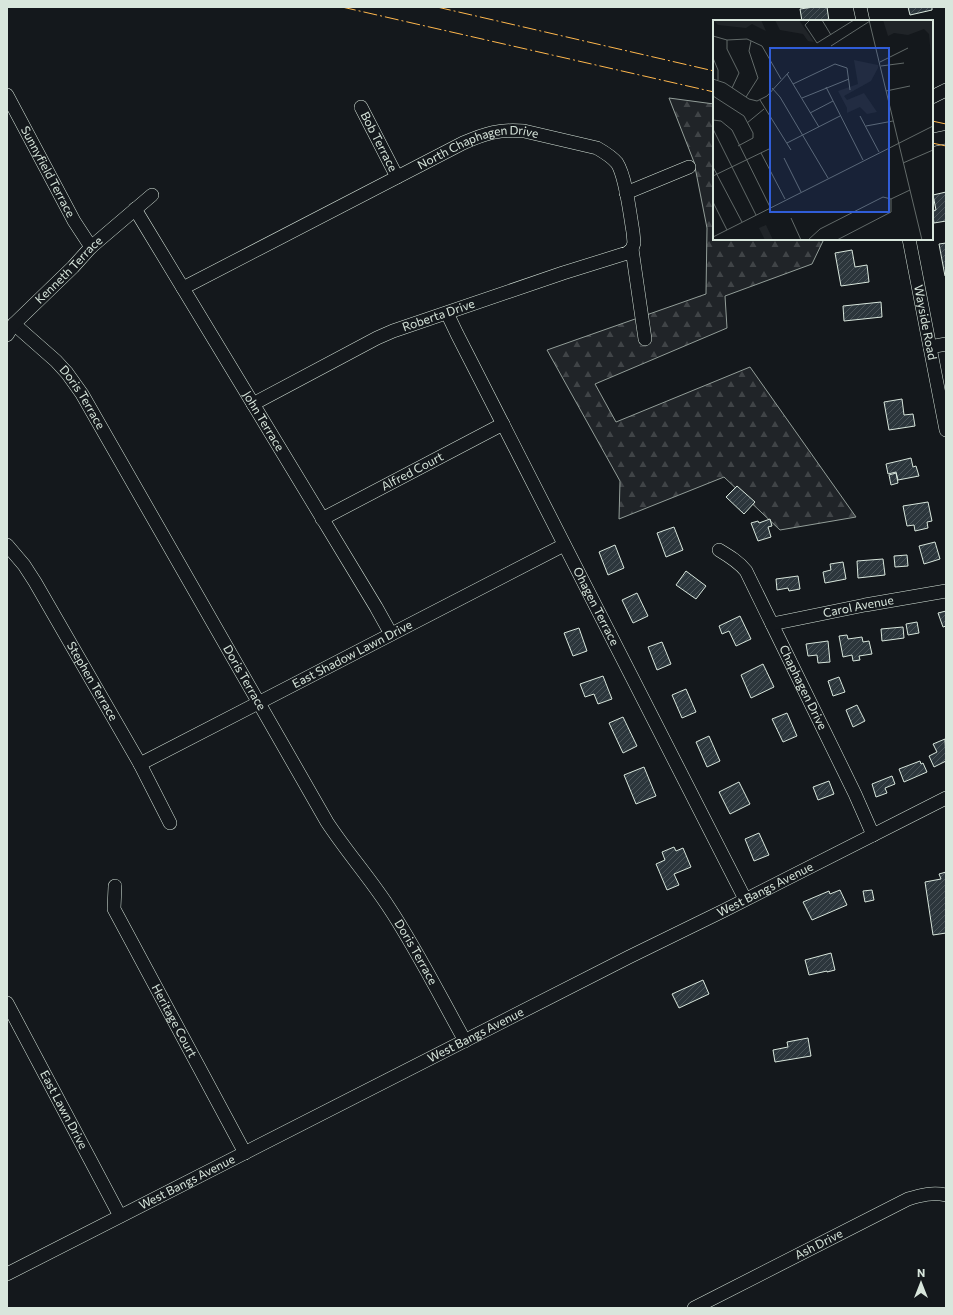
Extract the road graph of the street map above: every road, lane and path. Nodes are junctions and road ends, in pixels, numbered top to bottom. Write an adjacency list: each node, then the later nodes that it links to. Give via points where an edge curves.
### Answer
1 (860, 7): 2 (street)
2 (863, 20)
3 (946, 90): 5 (street)
4 (7, 95): 15 (street, Sunnyfield Terrace, via 74,221)
5 (933, 96)
6 (361, 107): 10 (street, Bob Terrace)
7 (946, 137): 8 (street)
8 (933, 140)
9 (688, 167): 11 (street)
10 (397, 177): 11 (street, North Chaphagen Drive, via 485,133 512,130 597,148 616,162); 17 (street, North Chaphagen Drive)
11 (626, 193): 16 (street, North Chaphagen Drive, via 633,232)
12 (152, 196): 13 (street, Kenneth Terrace)
13 (135, 209): 15 (street, Kenneth Terrace); 17 (street, John Terrace)
14 (909, 240): 22 (street, Wayside Road)
15 (91, 247): 19 (street, Kenneth Terrace)
16 (632, 249): 18 (street, Roberta Drive, via 627,253); 20 (street, North Chaphagen Drive)
17 (183, 288): 23 (street, John Terrace)
18 (447, 313): 23 (street, Roberta Drive, via 378,338); 24 (street, Ohagen Terrace)
19 (11, 330): 33 (street, Doris Terrace, via 56,361 82,394)
20 (645, 339)
21 (946, 344): 22 (street)
22 (930, 347): 25 (street, Wayside Road)
23 (253, 404): 26 (street, John Terrace)
24 (503, 424): 26 (street, Alfred Court); 28 (street, Ohagen Terrace)
25 (946, 430)
26 (322, 519): 32 (street, John Terrace)
27 (7, 545): 34 (street, Stephen Terrace, via 35,582)
28 (564, 545): 32 (street, East Shadow Lawn Drive); 39 (street, Ohagen Terrace)
29 (720, 550): 31 (street, Chaphagen Drive, via 743,567)
30 (946, 591): 31 (street, Carol Avenue)
31 (772, 624): 37 (street, Chaphagen Drive)
32 (392, 634): 33 (street, East Shadow Lawn Drive)
33 (259, 703): 34 (street, East Shadow Lawn Drive); 41 (street, Doris Terrace, via 327,822 399,924)
34 (140, 764): 36 (street, Stephen Terrace)
35 (946, 798): 37 (street, West Bangs Avenue)
36 (170, 823)
37 (873, 835): 39 (street, West Bangs Avenue)
38 (115, 886): 42 (street, Heritage Court, via 114,909)
39 (745, 899): 41 (street, West Bangs Avenue)
40 (7, 1003): 44 (street, East Lawn Drive)
41 (465, 1041): 42 (street, West Bangs Avenue)
42 (245, 1153): 44 (street, West Bangs Avenue)
43 (946, 1195): 46 (street, Ash Drive, via 937,1193 908,1199)
44 (120, 1216): 45 (street, West Bangs Avenue)
45 (7, 1274)
46 (694, 1308)

